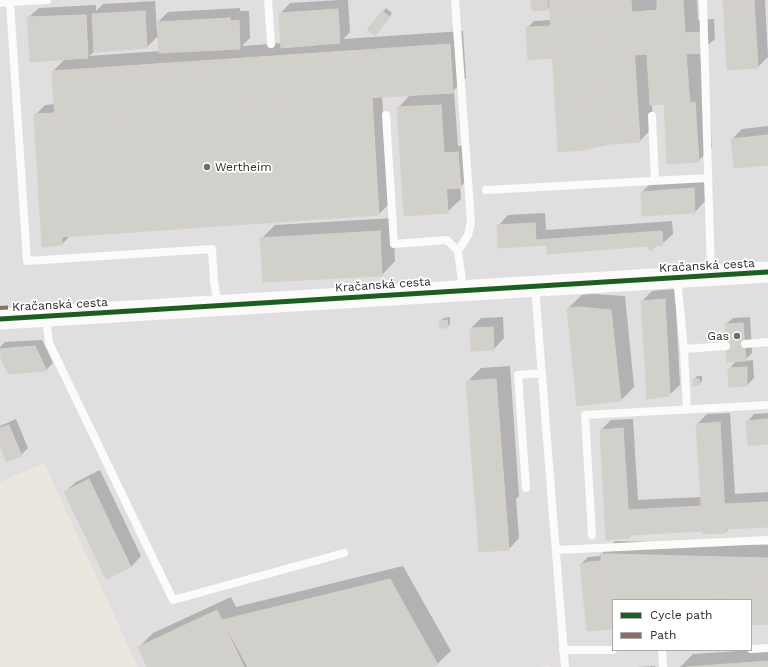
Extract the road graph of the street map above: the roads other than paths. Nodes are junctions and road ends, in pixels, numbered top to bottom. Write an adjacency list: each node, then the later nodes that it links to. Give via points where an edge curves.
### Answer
1 (47, 0): 5 (lane)
2 (268, 0): 7 (lane)
3 (455, 0): 13 (lane, via 471,222 468,235)
4 (703, 0): 10 (lane)
5 (10, 2): 6 (lane); 19 (lane, via 27,261 212,249)
6 (0, 3)
7 (271, 44)
8 (386, 115): 13 (lane, via 394,244 447,240)
9 (652, 116): 11 (lane)
10 (708, 178): 11 (lane); 15 (lane)
11 (655, 181): 12 (lane)
12 (486, 190)
13 (458, 251): 18 (lane)
14 (768, 272): 15 (street, Kračanská cesta)
15 (711, 276): 16 (street, Kračanská cesta)
16 (677, 277): 17 (street, Kračanská cesta); 25 (lane)
17 (535, 286): 18 (street, Kračanská cesta); 26 (lane)
18 (464, 290): 19 (street, Kračanská cesta)
19 (218, 306): 20 (street, Kračanská cesta)
20 (46, 316): 21 (street, Kračanská cesta); 33 (lane, via 49,343 173,600)
21 (0, 319)
22 (768, 342): 23 (lane)
23 (745, 344)
24 (726, 346): 25 (lane)
25 (684, 349): 28 (lane)
26 (542, 374): 29 (lane, via 518,375); 32 (lane)
27 (768, 405): 28 (lane)
28 (687, 410): 30 (lane, via 585,415)
29 (526, 488)
30 (592, 535)
31 (768, 540): 32 (lane)
32 (556, 550): 36 (lane)
33 (344, 553)
34 (768, 648): 35 (lane)
35 (752, 649)
36 (563, 650): 37 (lane); 39 (lane)
37 (612, 650)
38 (662, 651): 40 (lane)
39 (565, 667)
40 (663, 667)

